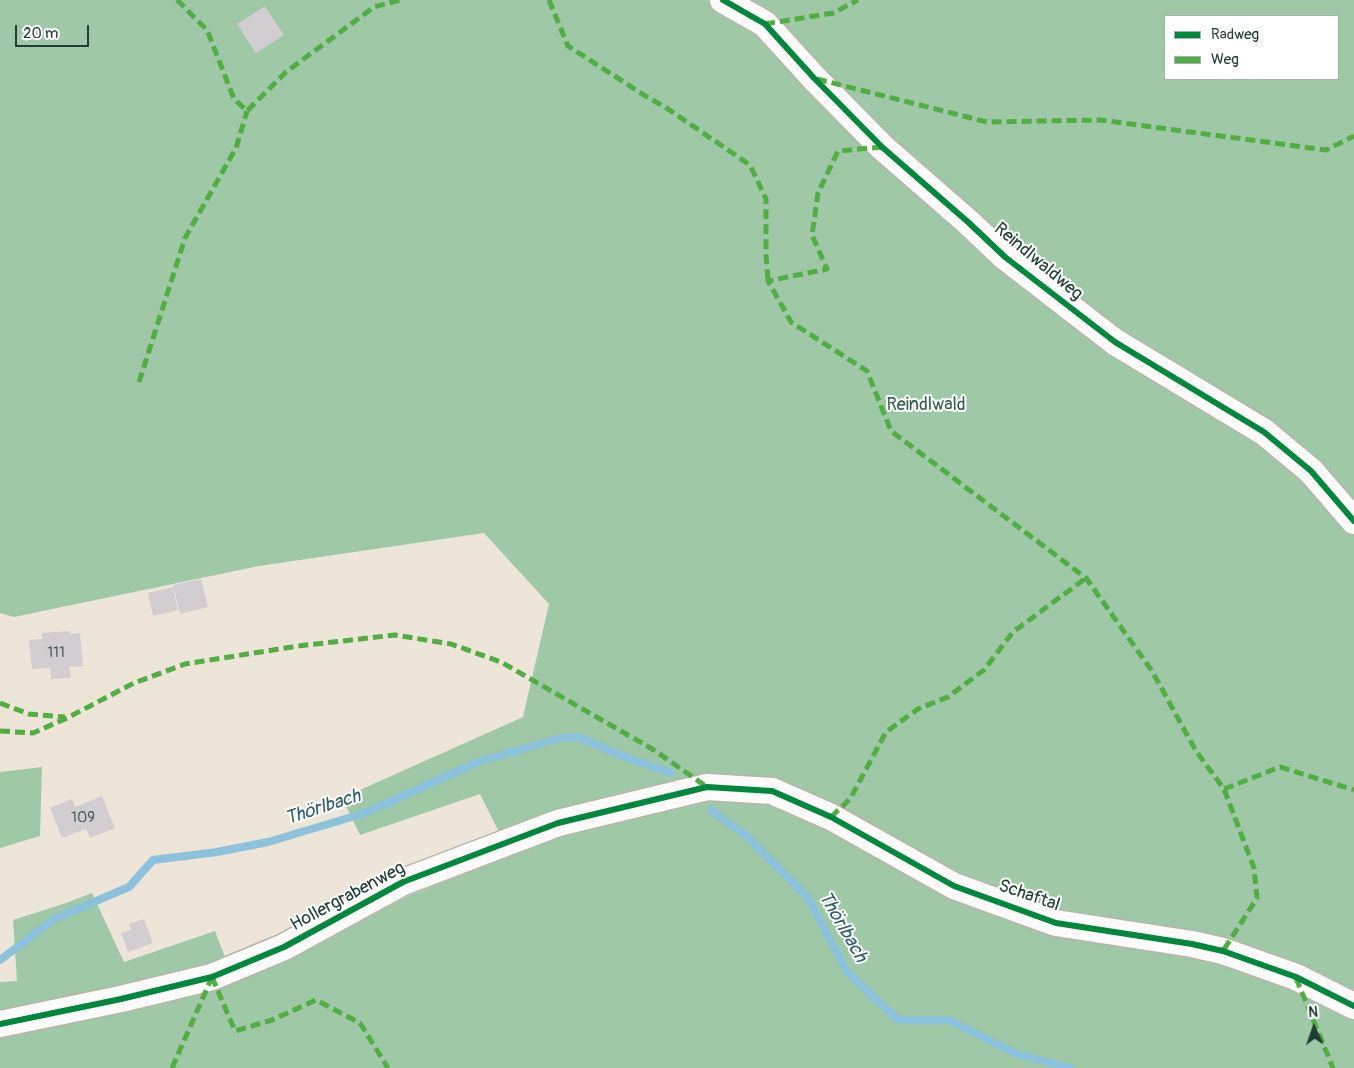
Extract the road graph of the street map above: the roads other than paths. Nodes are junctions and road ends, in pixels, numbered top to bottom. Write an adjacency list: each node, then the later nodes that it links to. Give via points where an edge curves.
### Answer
1 (723, 0): 2 (street, Reindlwaldweg, via 765,24 882,147 1005,257 1115,342 1264,432 1312,471)
2 (1354, 521)
3 (707, 787): 4 (street, Schaftal, via 772,791 831,817 954,886 1056,923 1223,951 1296,977); 5 (street, Hollergrabenweg, via 558,823 403,882 284,947 212,977)
4 (1354, 1006)
5 (0, 1024)

